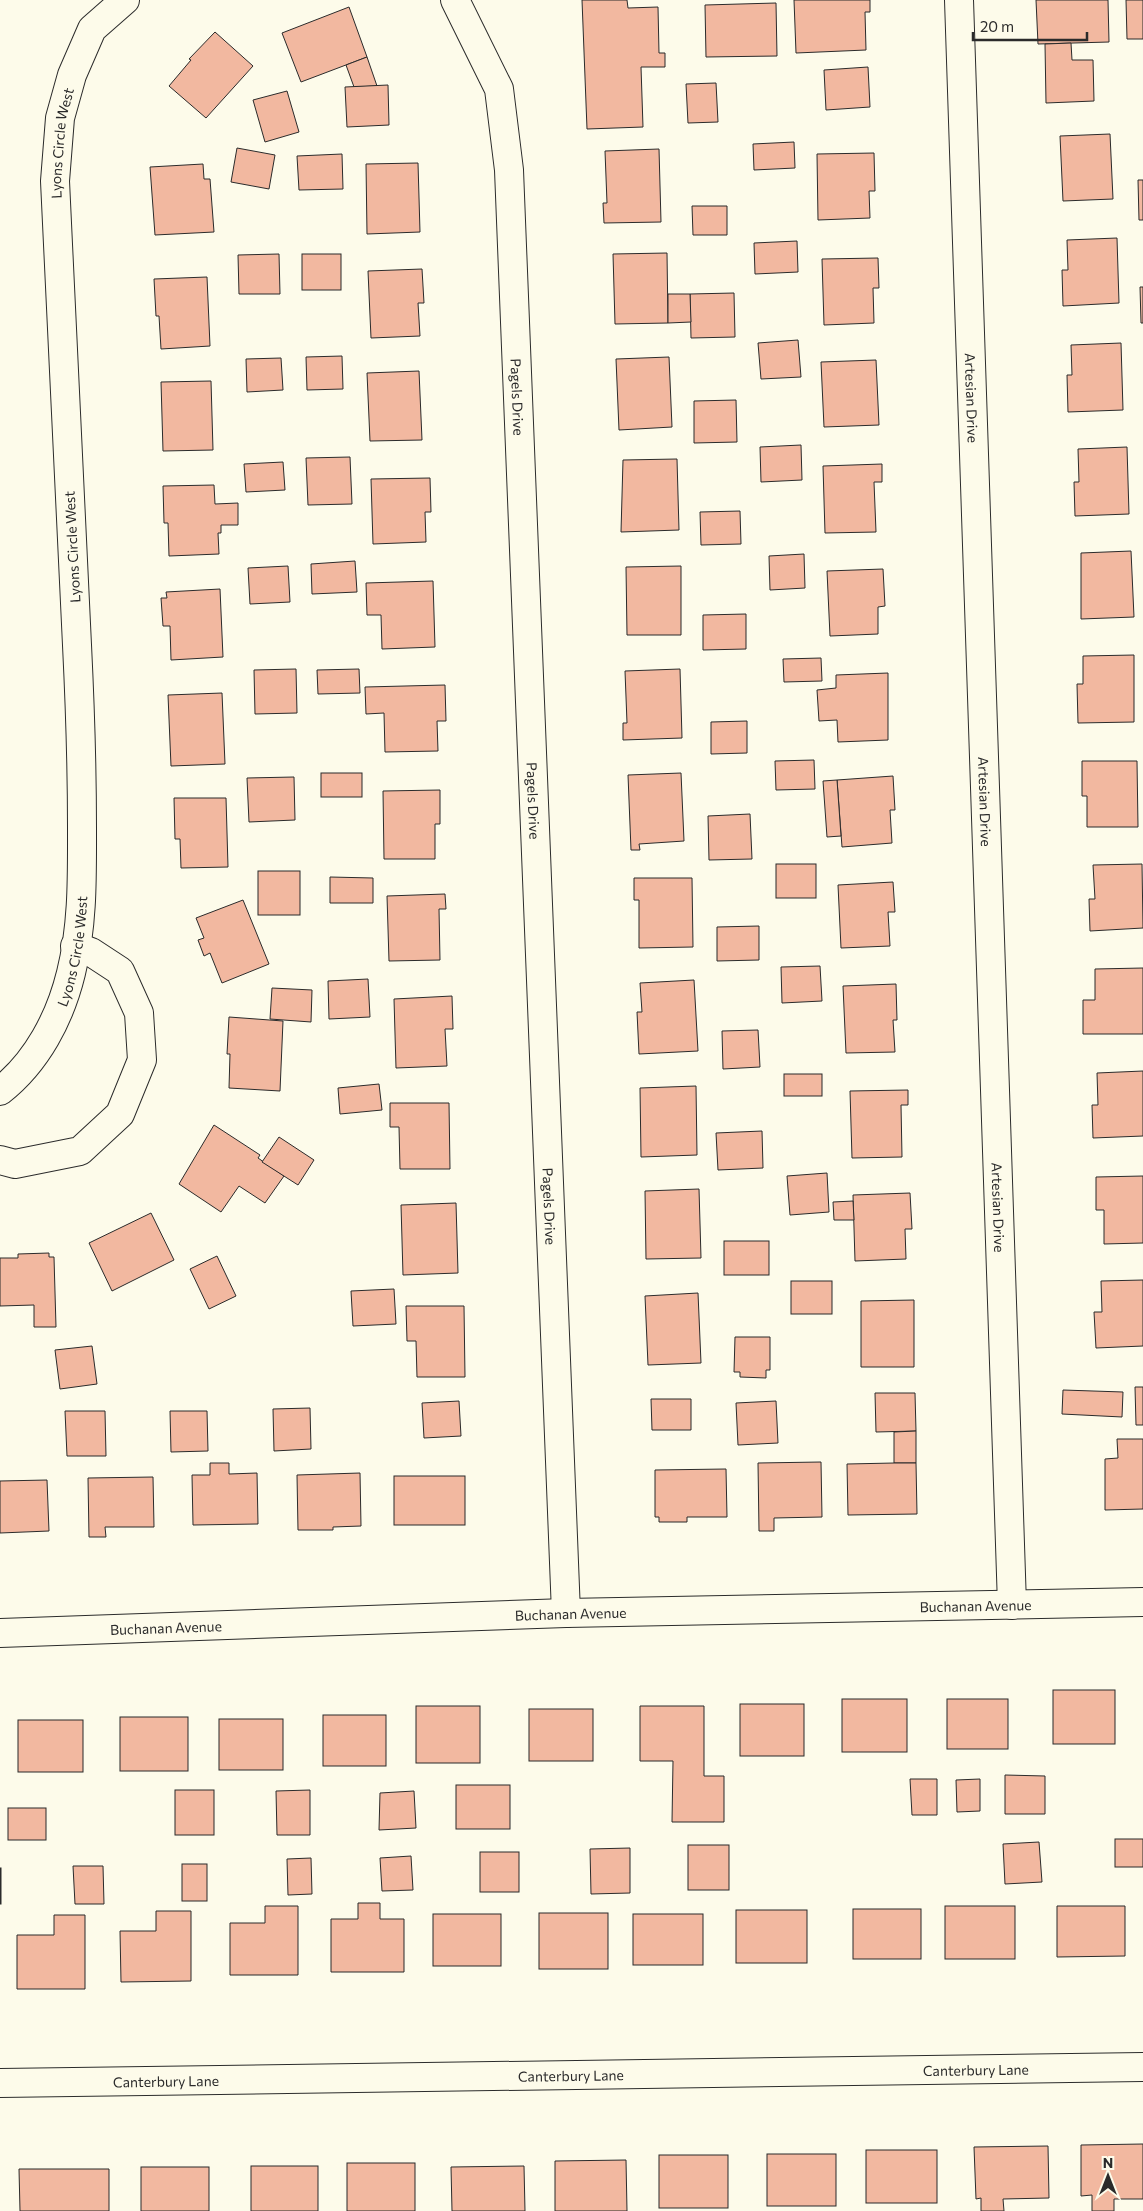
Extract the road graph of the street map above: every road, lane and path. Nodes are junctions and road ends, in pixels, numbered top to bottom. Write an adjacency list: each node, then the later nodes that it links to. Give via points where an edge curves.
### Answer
1 (125, 0): 4 (street, Lyons Circle West, via 92,29 72,75 60,118 55,181 82,748 82,886)
2 (455, 0): 9 (street, Pagels Drive, via 498,89 509,170)
3 (958, 0): 8 (street, Artesian Drive)
4 (76, 946): 5 (street, Lyons Circle West, via 60,1007 40,1046 18,1077); 6 (street, via 120,970 139,1013 142,1060 120,1114 80,1152 15,1164)
5 (0, 1091)
6 (0, 1160)
7 (1143, 1602): 8 (street, Buchanan Avenue)
8 (1012, 1605): 9 (street, Buchanan Avenue)
9 (566, 1613): 10 (street, Buchanan Avenue)
10 (0, 1633)
11 (1143, 2067): 12 (street, Canterbury Lane)
12 (0, 2083)

